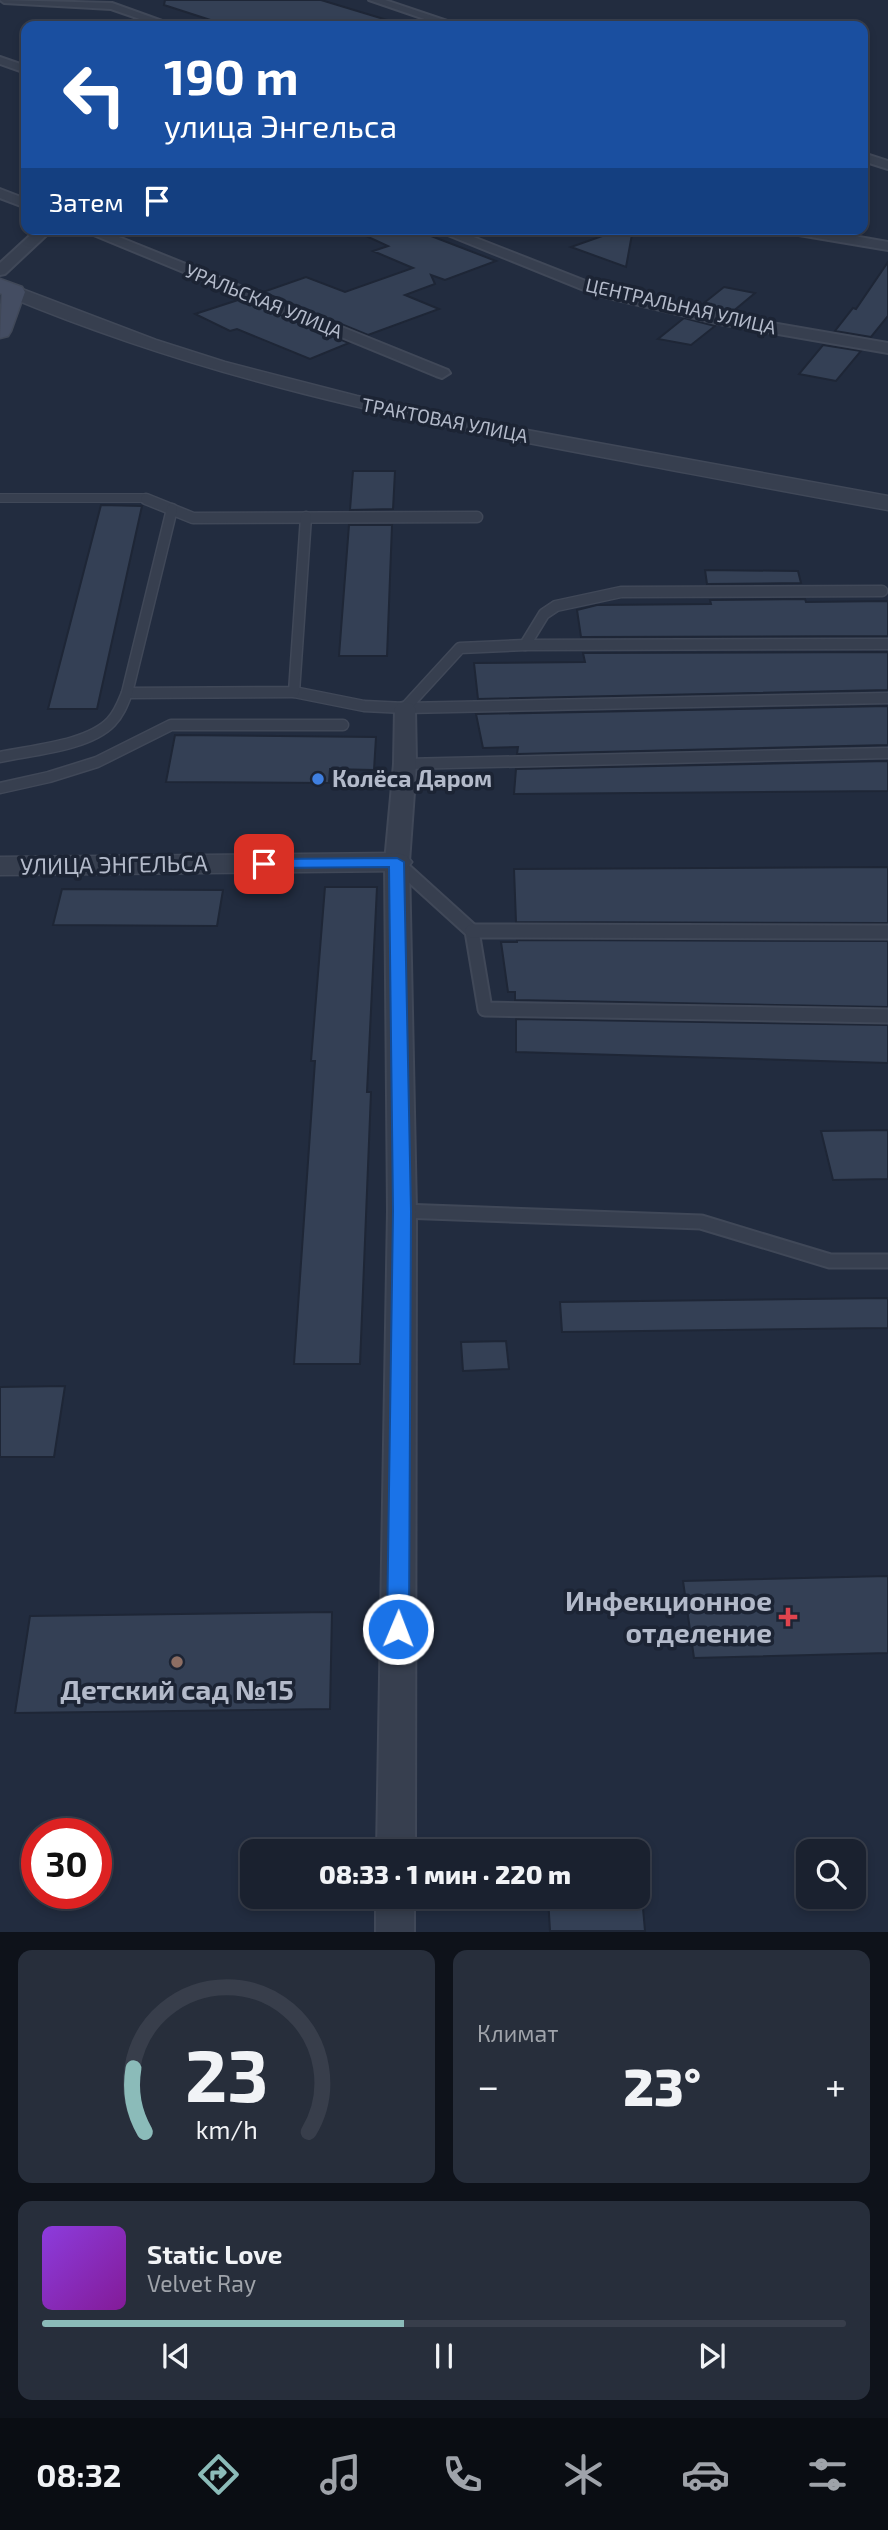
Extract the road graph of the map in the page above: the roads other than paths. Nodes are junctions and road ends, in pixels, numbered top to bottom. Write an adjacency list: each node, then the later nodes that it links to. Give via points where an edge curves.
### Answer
1 (4, 0): 3 (street, via 112,6)
2 (374, 0): 4 (street)
3 (156, 21)
4 (440, 21)
5 (0, 60): 6 (street)
6 (21, 68)
7 (868, 159): 8 (street)
8 (888, 165)
9 (0, 193): 10 (street)
10 (21, 202)
11 (39, 235): 16 (street)
12 (101, 235): 20 (street, УРАЛЬСКАЯ УЛИЦА)
13 (455, 235): 19 (street, ЦЕНТРАЛЬНАЯ УЛИЦА, via 601,292 720,319)
14 (823, 235): 15 (street)
15 (888, 246)
16 (0, 271)
17 (7, 289): 18 (main road); 22 (street, ТРАКТОВАЯ УЛИЦА, via 160,350 342,399)
18 (0, 331)
19 (888, 348)
20 (442, 373)
21 (0, 498): 23 (lane, via 144,498)
22 (887, 499)
23 (172, 509): 24 (lane, via 193,518); 30 (lane)
24 (306, 517): 25 (lane); 29 (lane)
25 (477, 517)
26 (881, 591): 27 (lane, via 621,592 556,606 544,614)
27 (525, 645): 28 (lane); 32 (lane, via 460,648)
28 (888, 645)
29 (294, 692): 30 (lane); 32 (lane, via 364,706)
30 (127, 693): 35 (lane, via 107,727)
31 (888, 698): 32 (lane)
32 (405, 708): 36 (street)
33 (343, 725): 37 (lane, via 171,725 113,754)
34 (888, 753): 36 (lane)
35 (0, 757)
36 (405, 764): 38 (street)
37 (0, 788)
38 (397, 862): 39 (street, УЛИЦА ЭНГЕЛЬСА); 40 (lane); 43 (street)
39 (0, 866)
40 (472, 931): 41 (lane); 42 (lane, via 485,1009)
41 (888, 932)
42 (888, 1016)
43 (402, 1211): 44 (lane, via 701,1222 830,1261); 45 (street)
44 (888, 1261)
45 (396, 1839)
46 (395, 1909): 47 (street)
47 (395, 1931)

